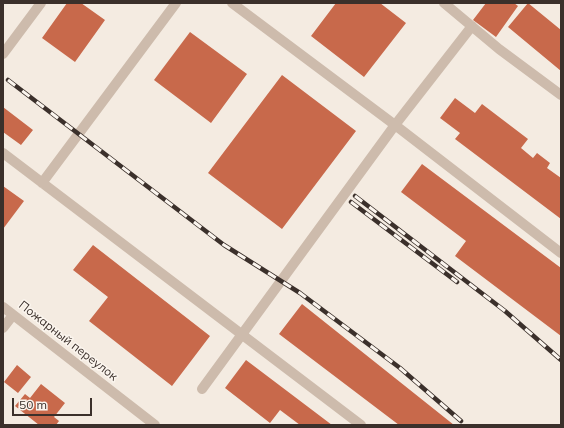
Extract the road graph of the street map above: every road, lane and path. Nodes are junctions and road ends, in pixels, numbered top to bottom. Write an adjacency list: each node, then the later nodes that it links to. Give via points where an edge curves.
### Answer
1 (41, 3): 6 (street)
2 (176, 3): 10 (street)
3 (232, 3): 8 (street)
4 (444, 3): 5 (street)
5 (472, 26): 7 (street); 8 (street)
6 (3, 54)
7 (561, 95)
8 (395, 125): 11 (street); 15 (street)
9 (3, 153): 10 (street)
10 (42, 183): 15 (street)
11 (561, 253)
12 (3, 307): 13 (street, Пожарный переулок)
13 (13, 315): 14 (street); 17 (street, Пожарный переулок)
14 (3, 328)
15 (242, 334): 16 (street); 18 (street)
16 (202, 390)
17 (155, 425)
18 (361, 425)

